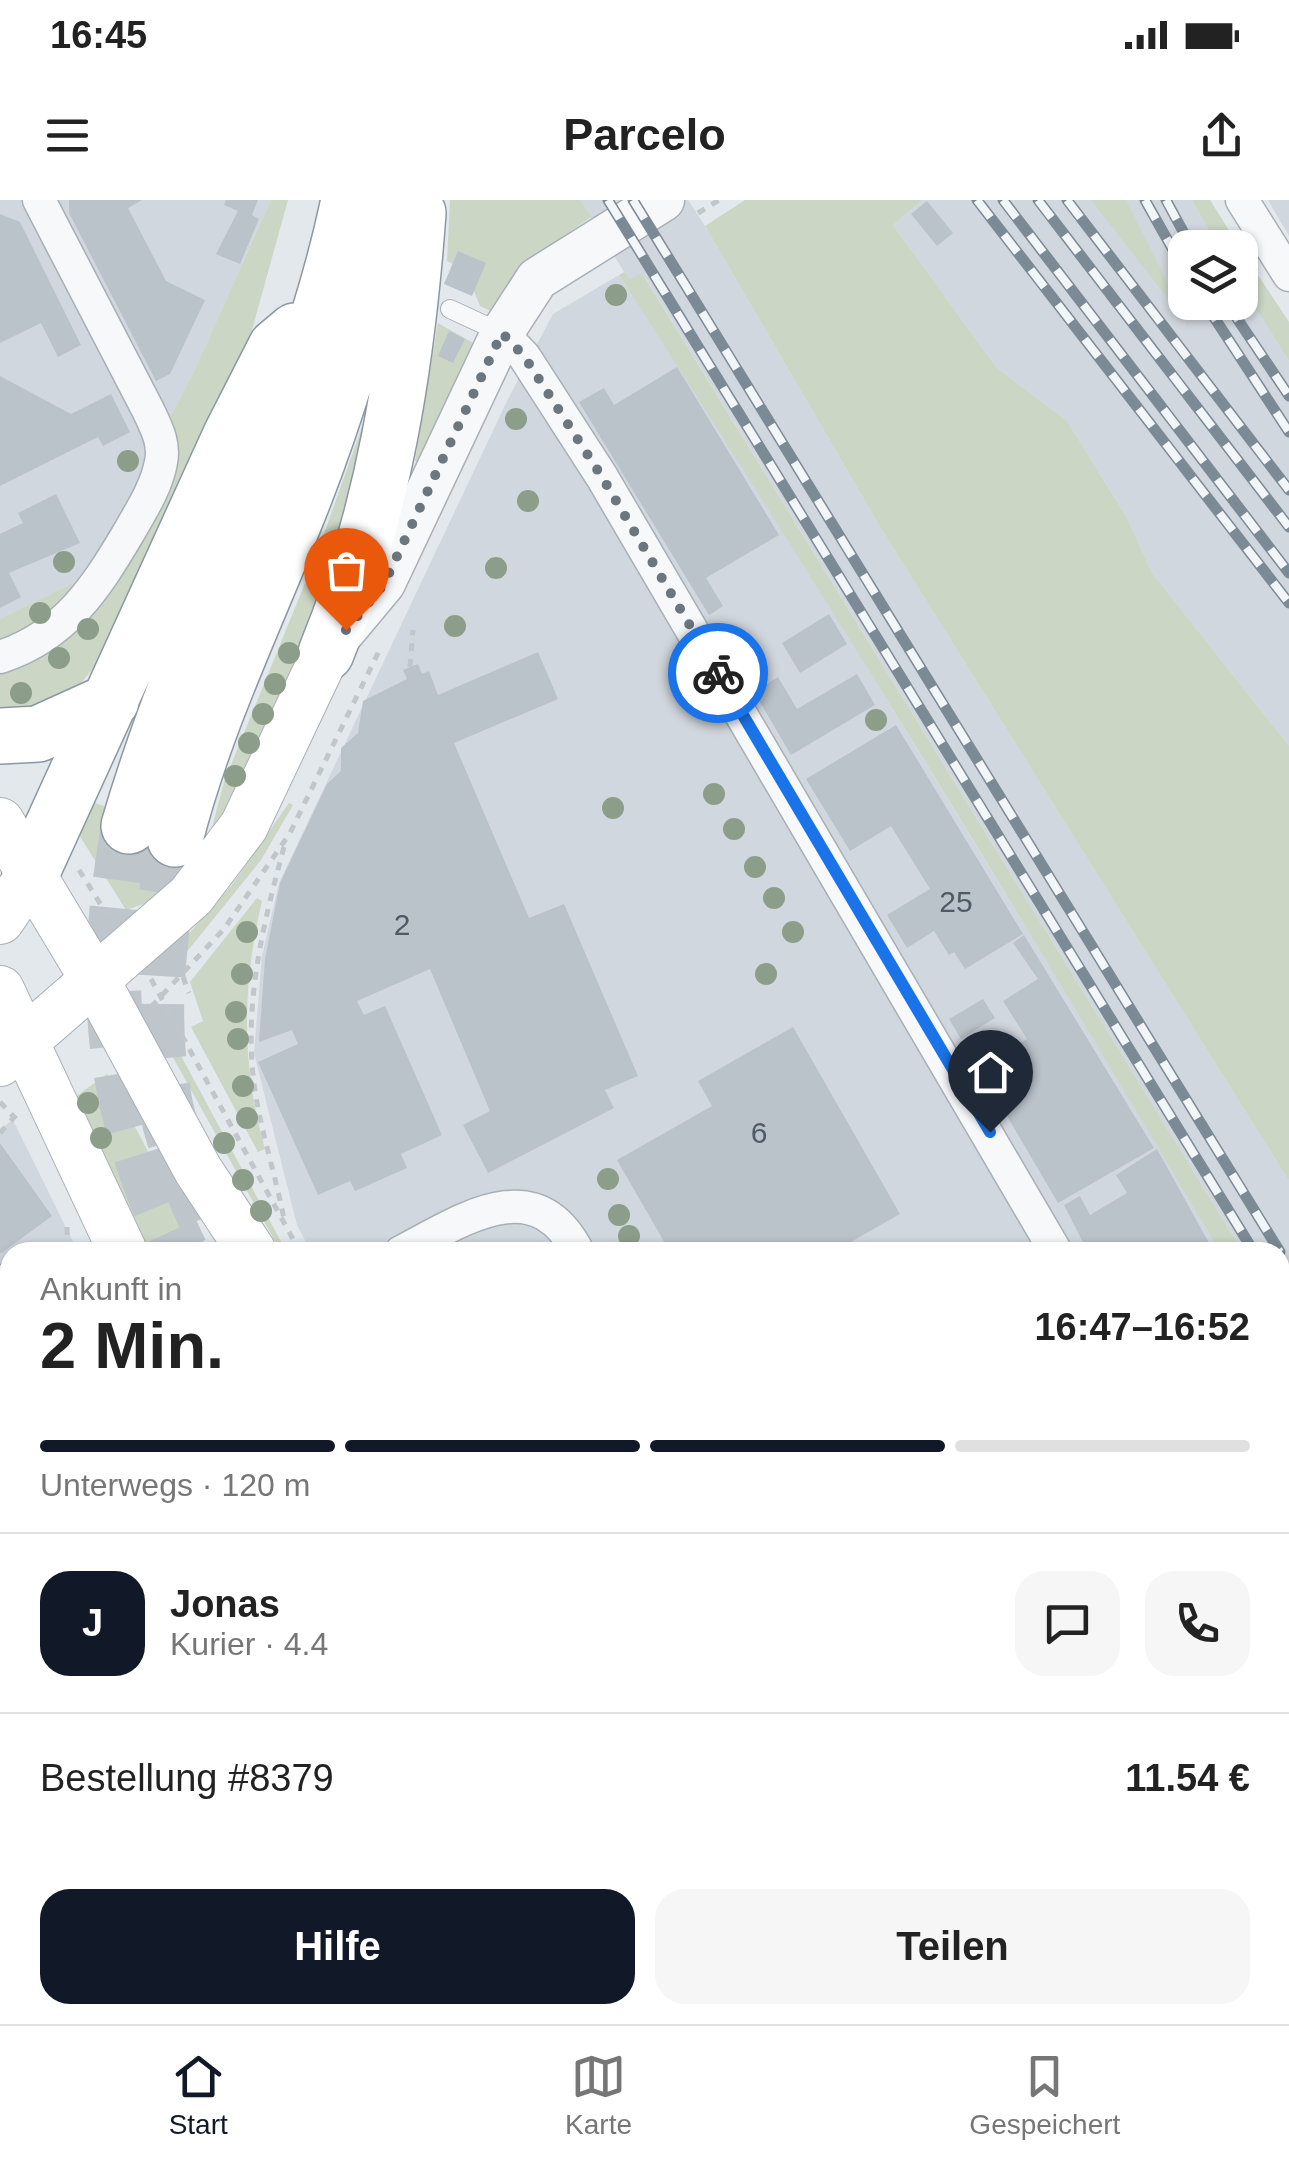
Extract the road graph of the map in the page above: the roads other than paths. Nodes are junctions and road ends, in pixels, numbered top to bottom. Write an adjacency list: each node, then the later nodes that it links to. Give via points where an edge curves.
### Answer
1 (39, 200): 12 (street, via 148,410 162,442 161,463 145,504 86,602 54,631)
2 (349, 200): 8 (highway)
3 (395, 200): 8 (highway, via 356,355 299,511 193,769 152,832 152,745 252,503)
4 (419, 200): 11 (highway, via 410,316 384,476 356,581)
5 (663, 200): 10 (street, via 538,279)
6 (1242, 200): 7 (street)
7 (1289, 275)
8 (323, 306): 13 (highway, via 276,347)
9 (450, 308): 10 (lane)
10 (502, 333): 11 (street, via 384,584); 24 (street, via 602,477)
11 (326, 652): 17 (main road, via 244,826 191,896)
12 (0, 657)
13 (110, 701): 14 (highway, via 38,734); 16 (highway)
14 (0, 736)
15 (0, 822): 16 (main road)
16 (15, 898): 17 (main road)
17 (96, 982): 19 (main road); 20 (main road, via 198,1170)
18 (0, 990): 19 (main road)
19 (11, 1052): 21 (main road)
20 (269, 1240)
21 (117, 1242)
22 (421, 1242): 23 (street, via 493,1207 540,1209)
23 (573, 1242)
24 (1051, 1242)

